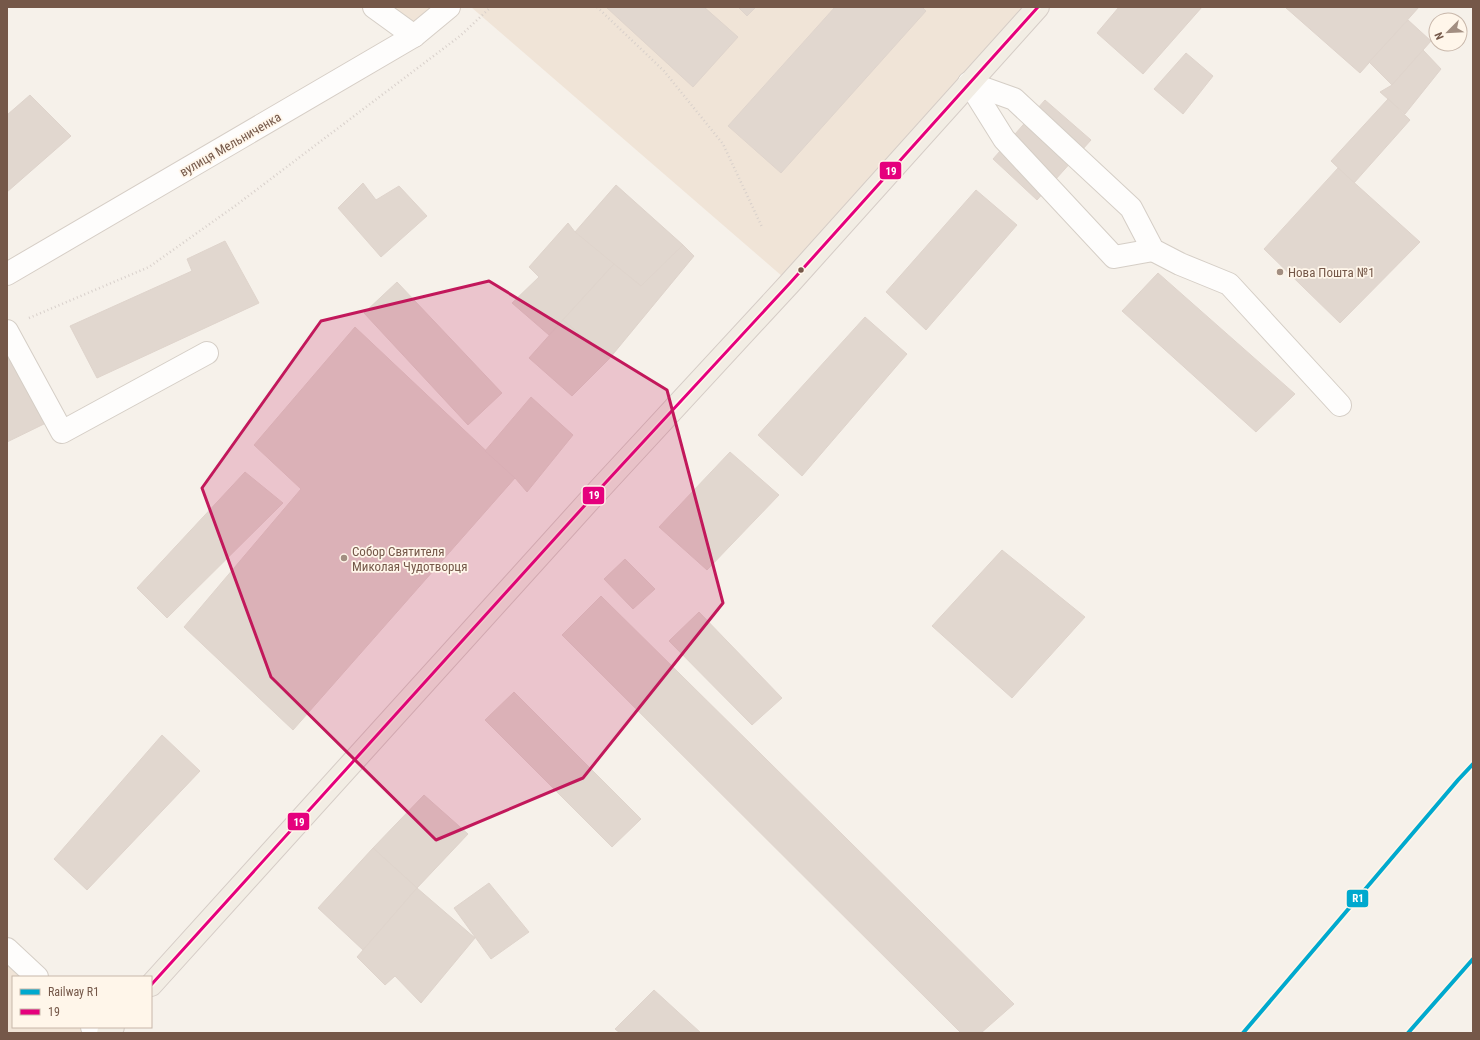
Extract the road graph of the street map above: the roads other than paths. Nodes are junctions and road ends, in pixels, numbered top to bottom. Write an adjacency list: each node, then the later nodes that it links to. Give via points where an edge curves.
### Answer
1 (374, 7): 4 (street)
2 (448, 7): 4 (street, вулиця Мельниченка)
3 (1038, 7): 5 (main road)
4 (414, 36): 7 (street, вулиця Мельниченка)
5 (969, 83): 6 (street, via 1014,99 1131,208); 6 (street, via 1004,139 1114,257); 13 (main road)
6 (1154, 250): 10 (street, via 1180,264 1229,284)
7 (7, 274)
8 (7, 331): 9 (street, via 62,432)
9 (207, 353)
10 (1340, 405)
11 (7, 949): 12 (street)
12 (36, 976)
13 (152, 984)

